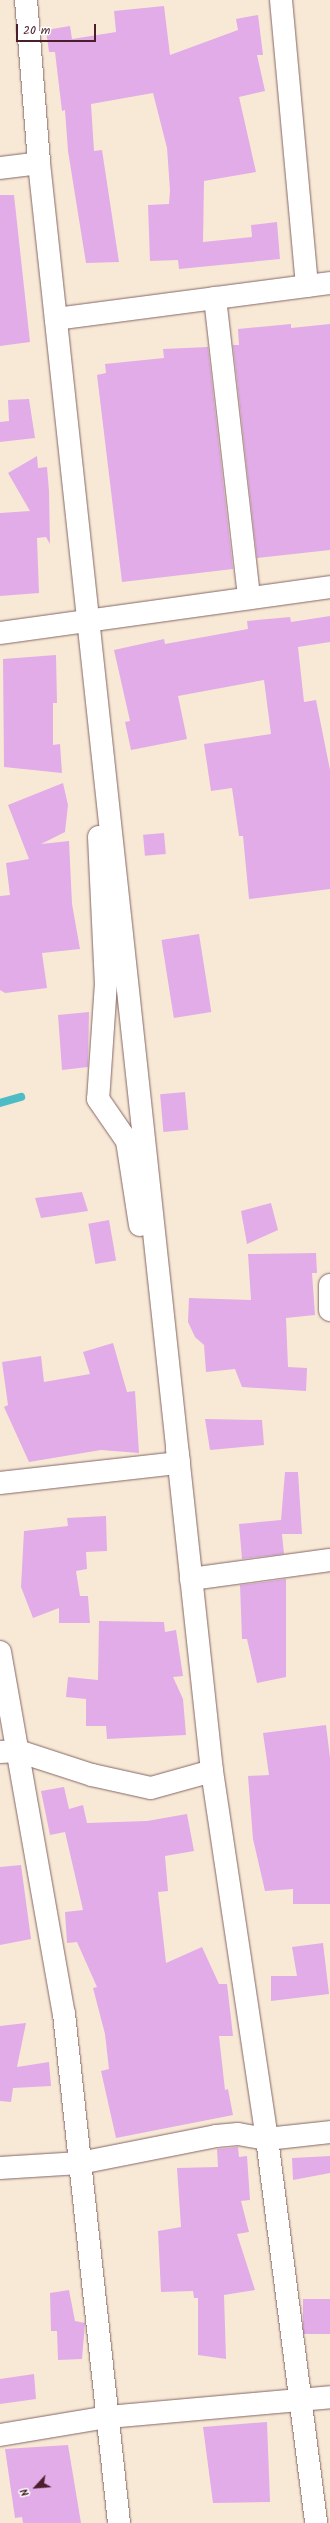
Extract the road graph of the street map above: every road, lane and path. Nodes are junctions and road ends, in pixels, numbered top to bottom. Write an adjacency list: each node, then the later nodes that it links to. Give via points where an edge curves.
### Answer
1 (26, 0): 3 (street)
2 (281, 0): 6 (street)
3 (39, 164): 4 (street); 8 (street)
4 (0, 168)
5 (330, 283): 6 (street)
6 (306, 286): 7 (street)
7 (215, 298): 8 (street); 10 (street)
8 (56, 319): 11 (street)
9 (330, 587): 10 (street)
10 (249, 598): 11 (street)
11 (90, 618): 12 (street); 15 (street); 15 (street, via 106,983 98,1099 126,1141)
12 (0, 633)
13 (330, 1285): 14 (street)
14 (330, 1310)
15 (179, 1463): 16 (street); 18 (street)
16 (0, 1483)
17 (330, 1560): 18 (street)
18 (191, 1578): 21 (street)
19 (0, 1652): 20 (street)
20 (9, 1751): 21 (street, via 92,1775 151,1788); 24 (street, via 64,2014)
21 (212, 1771): 23 (street)
22 (330, 2132): 23 (street)
23 (267, 2139): 24 (street, via 238,2134 216,2136); 27 (street)
24 (80, 2163): 25 (street); 28 (street)
25 (0, 2168)
26 (330, 2397): 27 (street)
27 (301, 2399): 28 (street); 31 (street)
28 (108, 2417): 29 (street); 30 (street)
29 (0, 2436)
30 (119, 2523)
31 (316, 2523)

